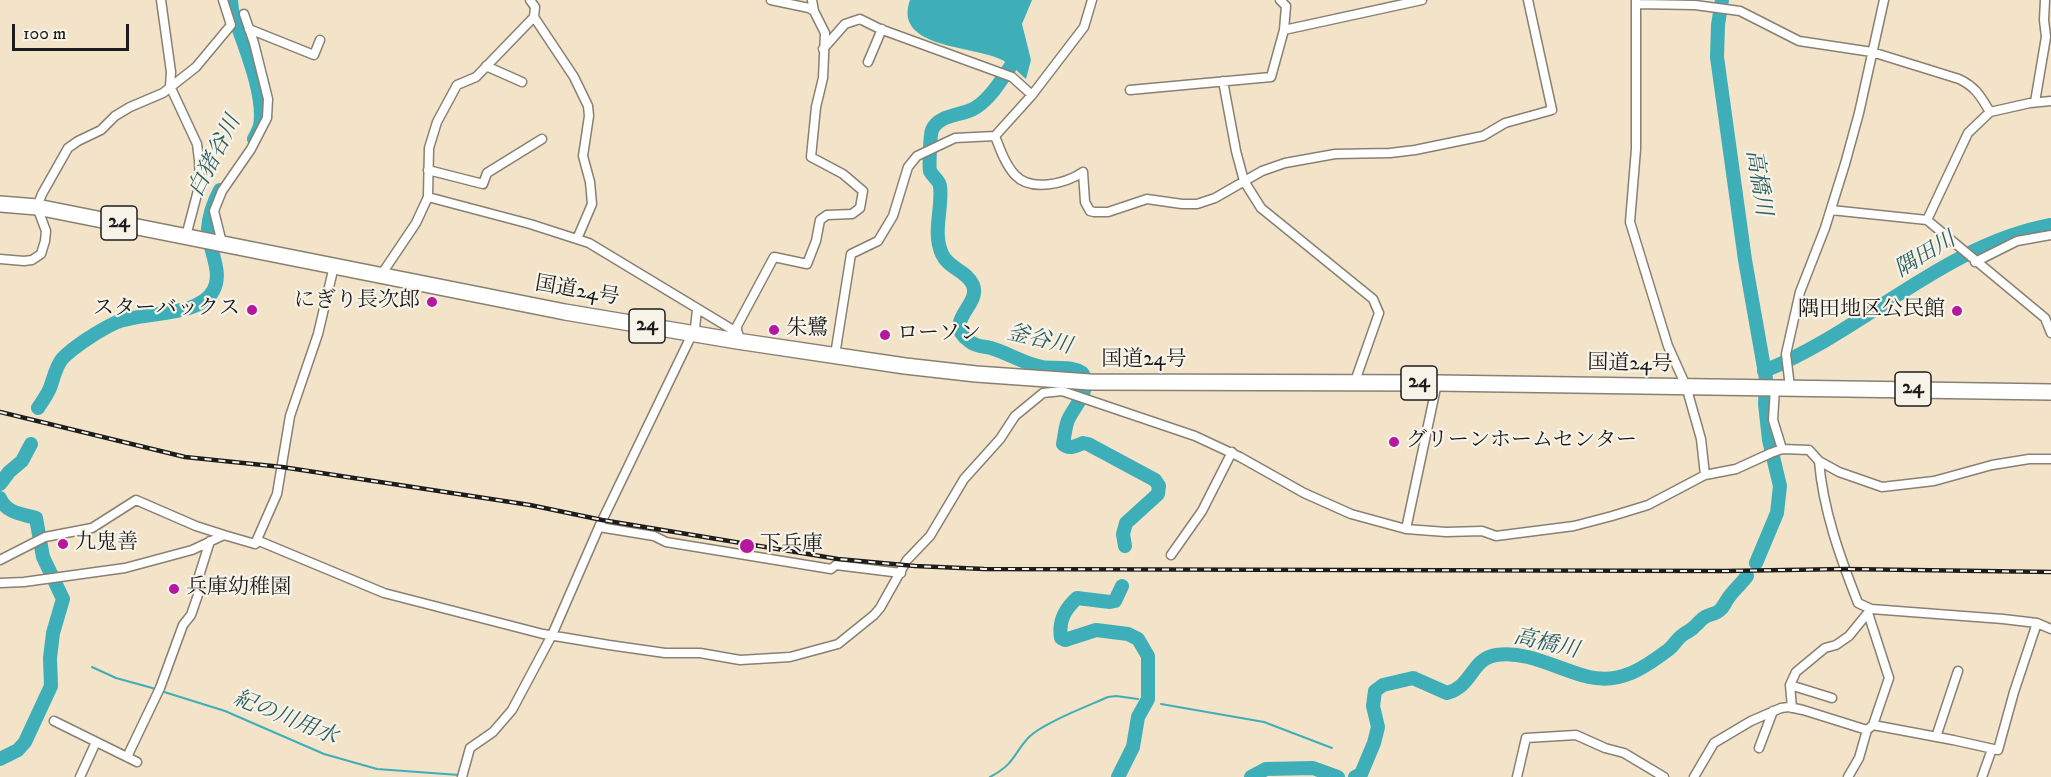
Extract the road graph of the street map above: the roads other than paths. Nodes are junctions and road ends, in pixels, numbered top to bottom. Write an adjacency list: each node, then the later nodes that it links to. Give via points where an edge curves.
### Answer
1 (161, 0): 26 (street)
2 (223, 0): 15 (street)
3 (530, 0): 14 (street, via 535,7)
4 (771, 0): 13 (street)
5 (812, 0): 13 (street)
6 (1092, 0): 28 (street, via 1084,27)
7 (1280, 0): 18 (street, via 1286,6)
8 (1422, 0): 18 (street)
9 (1528, 0): 35 (street, via 1552,110 1505,123 1483,136 1406,151 1310,157)
10 (1884, 0): 21 (street)
11 (2045, 0): 30 (street, via 2046,38)
12 (1636, 2): 21 (street, via 1740,11 1799,41); 56 (street, via 1636,149 1630,222 1668,346)
13 (814, 11): 20 (street, via 825,33)
14 (534, 17): 23 (street); 43 (street, via 574,77 588,106 583,156 592,204)
15 (235, 20): 16 (street, via 244,14); 26 (street, via 196,67)
16 (249, 29): 19 (street, via 314,55); 44 (street, via 268,99 267,118 214,211)
17 (882, 29): 20 (street, via 860,19 845,24); 22 (street); 28 (street, via 1012,77)
18 (1284, 30): 24 (street, via 1271,77)
19 (320, 40)
20 (823, 49): 52 (street, via 823,78 811,157 863,190 860,208 852,214 827,215 820,220 807,264 774,257 737,326)
21 (1872, 52): 31 (street, via 1972,85); 39 (street)
22 (868, 62)
23 (486, 66): 25 (street); 34 (street, via 476,77 457,86 437,122 429,148)
24 (1223, 81): 27 (street); 35 (street)
25 (522, 82)
26 (170, 86): 38 (street, via 68,148); 42 (street, via 196,144 199,160)
27 (1130, 90)
28 (1032, 94): 32 (street)
29 (2051, 101): 30 (street)
30 (2035, 102): 31 (street)
31 (1990, 112): 40 (street, via 1968,133)
32 (994, 136): 35 (street, via 1016,177 1034,184 1054,184 1083,172 1085,202 1094,212 1107,212 1147,199 1197,204); 53 (street, via 955,138 917,156 908,167 893,216 878,241 851,254)
33 (542, 139): 34 (street, via 487,173 483,184)
34 (428, 170): 36 (street)
35 (1244, 180): 55 (street, via 1261,208 1373,299 1379,313)
36 (428, 197): 43 (street); 48 (street, via 416,223)
37 (0, 204): 38 (highway, 国道24号 / 24)
38 (37, 207): 42 (highway, 国道24号 / 24); 45 (street, via 46,231 41,255 24,261)
39 (1831, 210): 40 (street); 57 (street, via 1800,292 1786,354 1789,371)
40 (1927, 220): 46 (street)
41 (2051, 235): 46 (street, via 2017,242)
42 (193, 238): 44 (highway, 国道24号 / 24)
43 (578, 239): 49 (street)
44 (222, 243): 47 (highway, 国道24号 / 24)
45 (0, 259)
46 (1973, 260): 51 (street, via 2046,318)
47 (334, 266): 48 (highway, 国道24号 / 24); 68 (street, via 318,334 290,416 277,494)
48 (381, 275): 50 (highway, 国道24号 / 24)
49 (697, 310): 50 (street); 52 (street)
50 (692, 333): 52 (highway, 国道24号 / 24); 64 (street)
51 (2051, 333)
52 (737, 337): 53 (highway, 国道24号 / 24)
53 (835, 355): 55 (highway, 国道24号 / 24, via 952,371 1083,381)
54 (1437, 383): 55 (highway, 国道24号 / 24); 56 (highway, 国道24号 / 24); 65 (street)
55 (1354, 384)
56 (1686, 387): 57 (highway, 国道24号 / 24); 63 (street, via 1701,439)
57 (1782, 387): 58 (highway, 国道24号 / 24); 59 (street, via 1773,420)
58 (2051, 392)
59 (1782, 449): 62 (street, via 1809,450); 63 (street, via 1736,469)
60 (1232, 452): 65 (street, via 1334,508); 69 (street, via 1202,511); 71 (street, via 1062,391 1043,393 1015,416 964,479 930,536 907,560)
61 (2051, 459): 62 (street, via 1992,465 1934,481 1882,487)
62 (1819, 461): 73 (street, via 1821,490 1845,569 1858,603)
63 (1705, 475): 65 (street, via 1648,505 1574,526 1496,536 1482,531)
64 (599, 527): 71 (street, via 831,569 836,565); 76 (street)
65 (1406, 529)
66 (224, 535): 67 (street); 68 (street); 70 (street, via 136,500 92,528 39,540)
67 (210, 541): 72 (street, via 176,555 125,568); 88 (street, via 199,576 200,589)
68 (255, 544): 76 (street, via 259,541 384,593)
69 (1171, 555)
70 (0, 560)
71 (901, 573): 76 (street, via 880,608 855,632 838,644 790,657 740,660 700,653 665,653)
72 (0, 583)
73 (1870, 611): 74 (street); 78 (street, via 1849,636 1825,648 1796,672); 83 (street, via 1889,678)
74 (2037, 623): 75 (street); 87 (street, via 2003,736 1998,750)
75 (2051, 629)
76 (552, 634): 90 (street, via 512,710 493,732 470,748)
77 (1958, 670): 84 (street)
78 (1790, 685): 79 (street); 80 (street)
79 (1832, 698)
80 (1792, 708): 81 (street); 83 (street)
81 (1773, 711): 86 (street); 94 (street, via 1714,743)
82 (54, 721): 85 (street)
83 (1870, 728): 84 (street); 95 (street)
84 (1936, 737): 87 (street)
85 (96, 742): 88 (street); 91 (street)
86 (1759, 748)
87 (1992, 749): 96 (street)
88 (127, 757): 89 (street)
89 (137, 762)
90 (462, 775)
91 (80, 777)
92 (1517, 777): 93 (street, via 1526,738 1573,734 1624,753)
93 (1664, 777)
94 (1694, 777)
95 (1848, 777)
96 (1982, 777)

